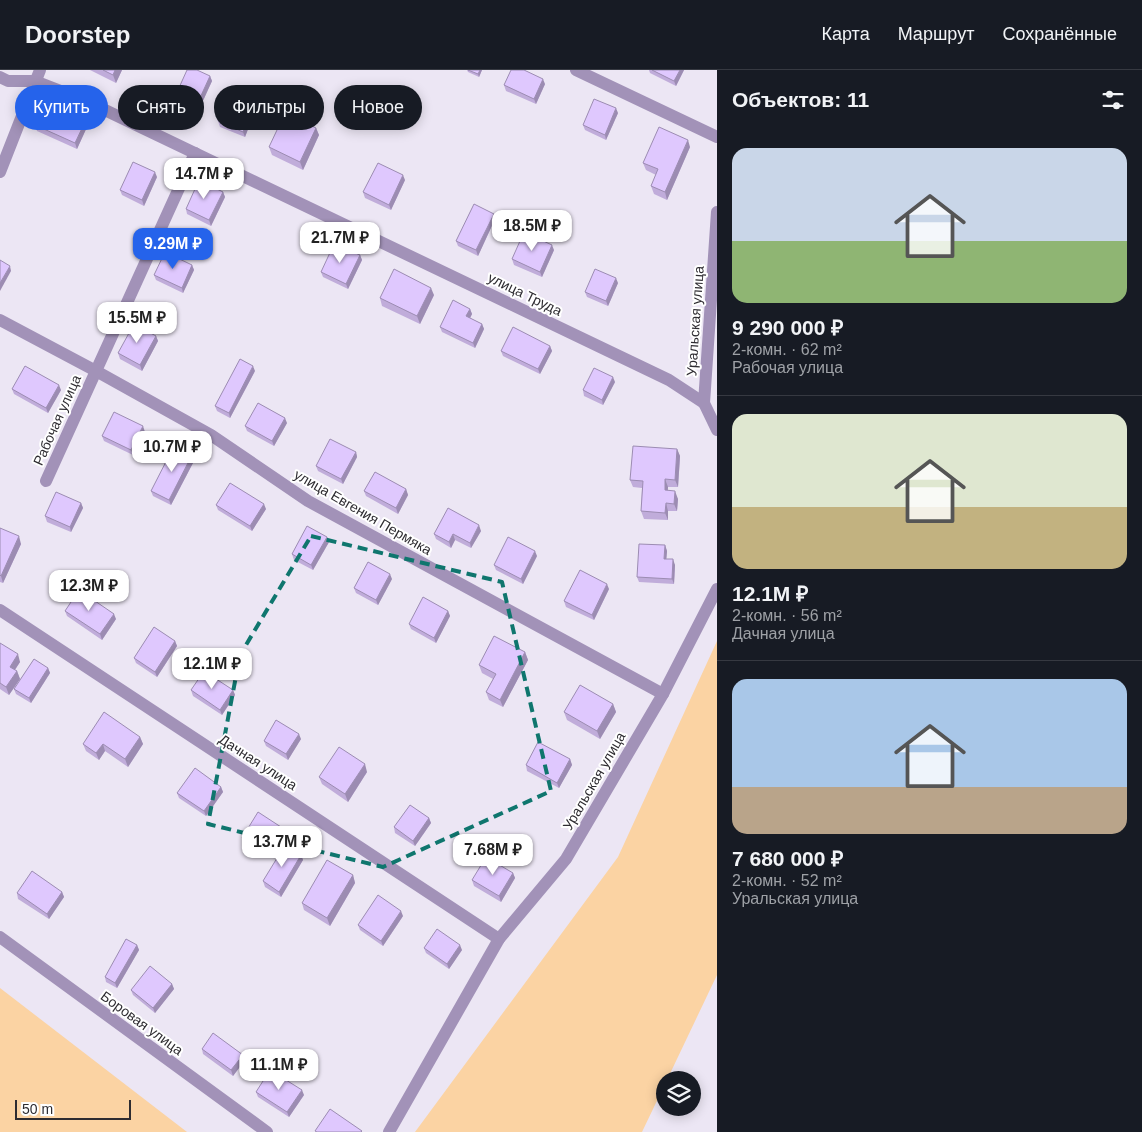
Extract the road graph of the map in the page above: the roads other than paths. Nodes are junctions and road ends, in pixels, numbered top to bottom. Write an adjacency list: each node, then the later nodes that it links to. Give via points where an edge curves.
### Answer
1 (576, 70): 4 (street)
2 (38, 76): 3 (street, улица Труда, via 8,81); 5 (street, улица Труда); 6 (street)
3 (0, 77)
4 (717, 136)
5 (195, 153): 9 (street, Рабочая улица); 10 (street, улица Труда, via 669,380)
6 (0, 172)
7 (717, 212): 10 (street, Уральская улица)
8 (0, 320): 9 (street, улица Евгения Пермяка)
9 (96, 371): 12 (street, Рабочая улица); 15 (street, улица Евгения Пермяка, via 211,435 308,501)
10 (704, 403): 11 (street, Уральская улица)
11 (717, 430)
12 (46, 482)
13 (717, 589): 15 (street, Уральская улица)
14 (0, 610): 17 (street, Дачная улица)
15 (663, 694): 17 (street, Уральская улица, via 566,859)
16 (0, 937): 18 (street, Боровая улица)
17 (499, 939): 19 (street, Уральская улица)
18 (267, 1132)
19 (389, 1132)

